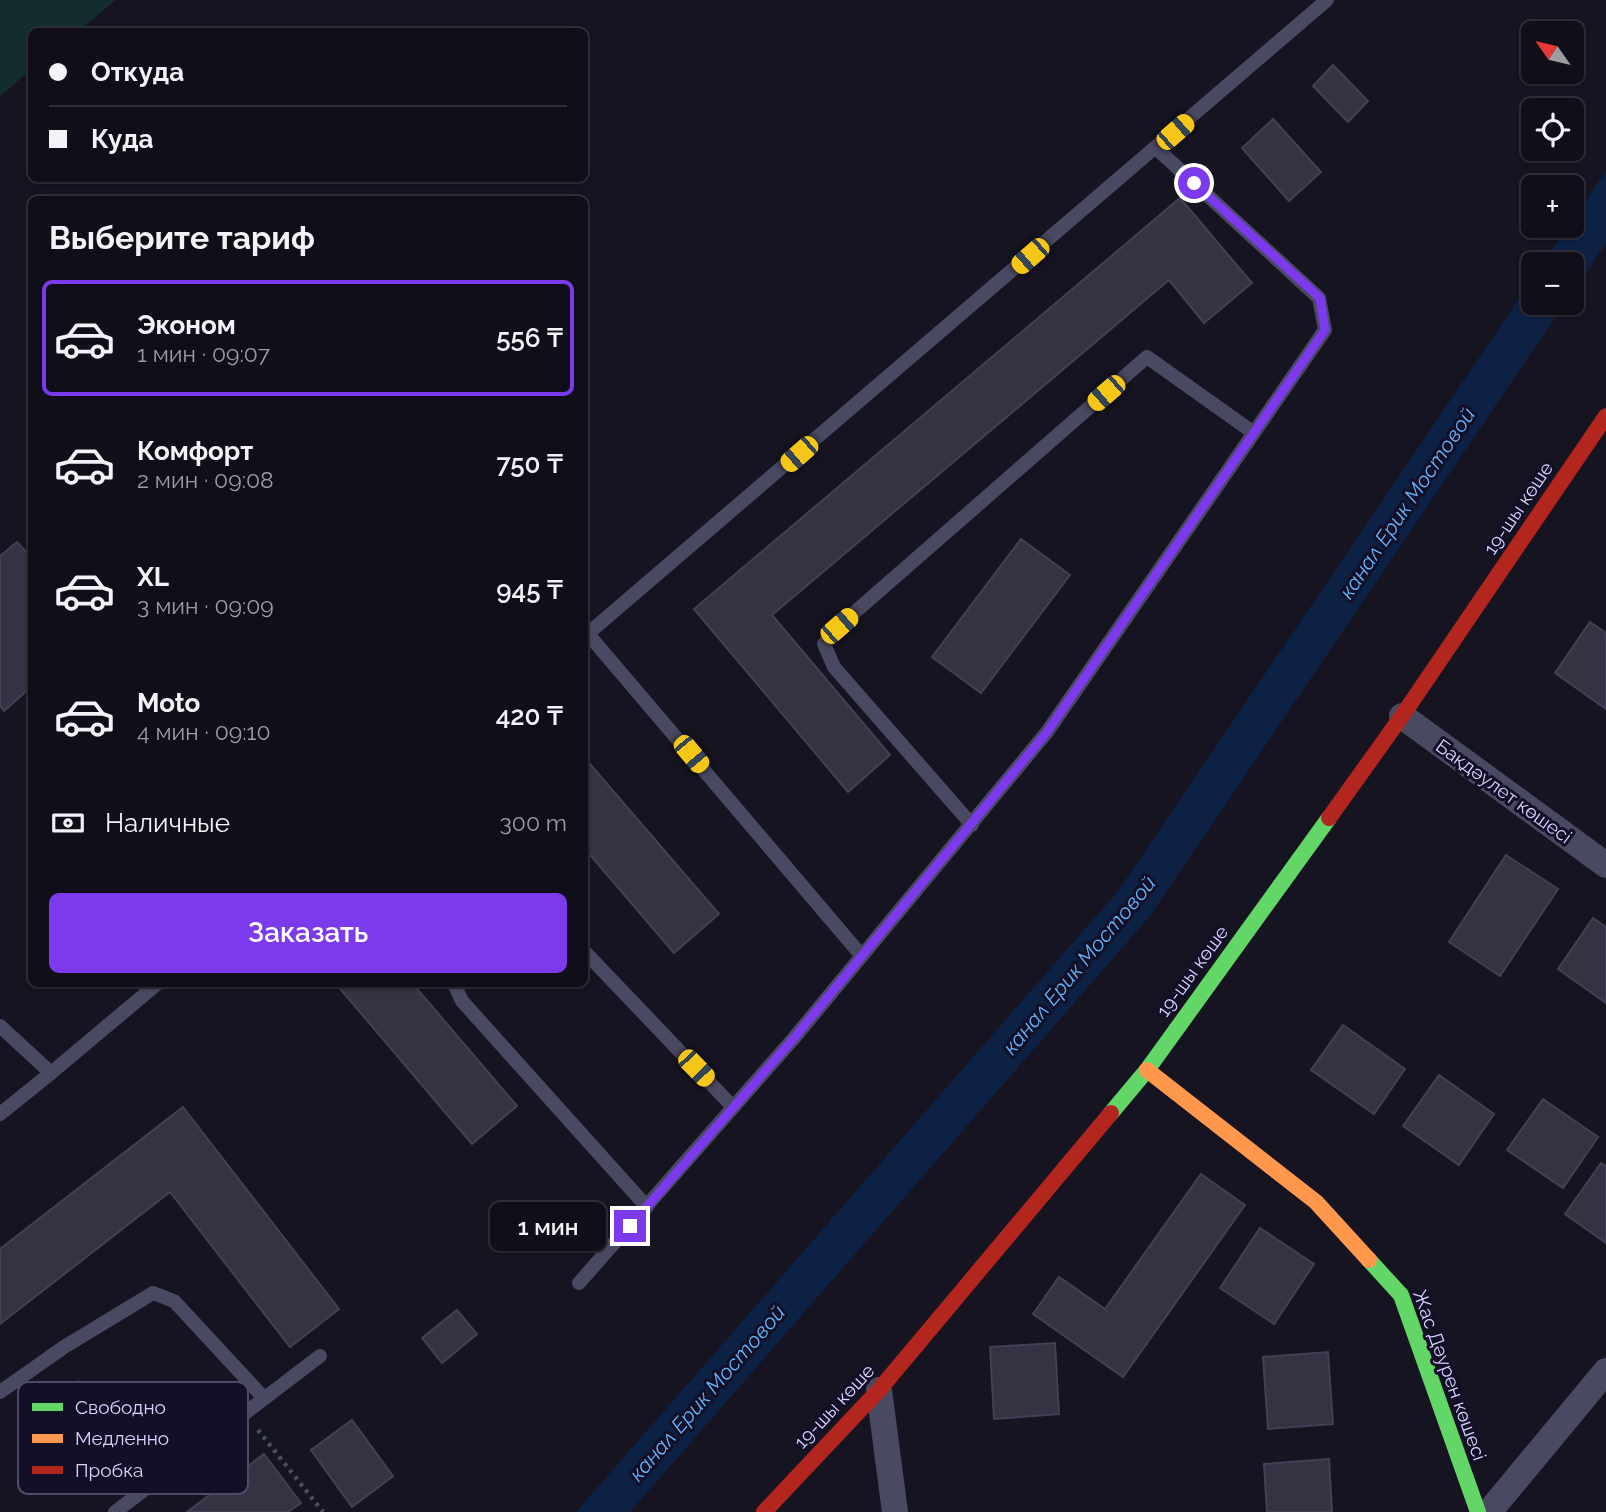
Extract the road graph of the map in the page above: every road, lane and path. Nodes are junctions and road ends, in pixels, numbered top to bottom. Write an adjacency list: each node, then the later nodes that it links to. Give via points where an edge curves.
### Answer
1 (1327, 0): 2 (lane)
2 (1156, 148): 4 (lane, via 1320,298 1325,330); 5 (lane)
3 (1606, 416): 7 (street, 19-шы көше)
4 (1254, 433): 8 (lane, via 1047,732); 8 (lane, via 1147,357 824,644 834,667)
5 (588, 634)
6 (588, 638): 11 (lane)
7 (1402, 716): 9 (street, Бақдәулет көшесi); 15 (street, 19-шы көше)
8 (972, 825): 11 (lane)
9 (1606, 865)
10 (588, 955): 17 (lane)
11 (861, 955): 17 (lane)
12 (154, 987): 16 (lane)
13 (455, 987): 19 (lane, via 461,1001)
14 (0, 1026): 16 (lane)
15 (1147, 1070): 23 (street, 19-шы көше); 33 (street, Жас Дәурен көшесі, via 1316,1202 1401,1295)
16 (51, 1073): 18 (lane)
17 (733, 1107): 19 (lane)
18 (0, 1114)
19 (647, 1207): 20 (lane)
20 (579, 1283)
21 (320, 1356): 25 (lane)
22 (1606, 1371): 34 (street)
23 (879, 1390): 31 (street, 19-шы көше); 32 (street)
24 (0, 1392): 25 (lane, via 153,1293 174,1301)
25 (264, 1398): 26 (lane)
26 (248, 1411)
27 (248, 1417): 30 (path)
28 (139, 1494): 29 (lane)
29 (116, 1512)
30 (323, 1512)
31 (764, 1512)
32 (895, 1512)
33 (1478, 1512)
34 (1489, 1512)

